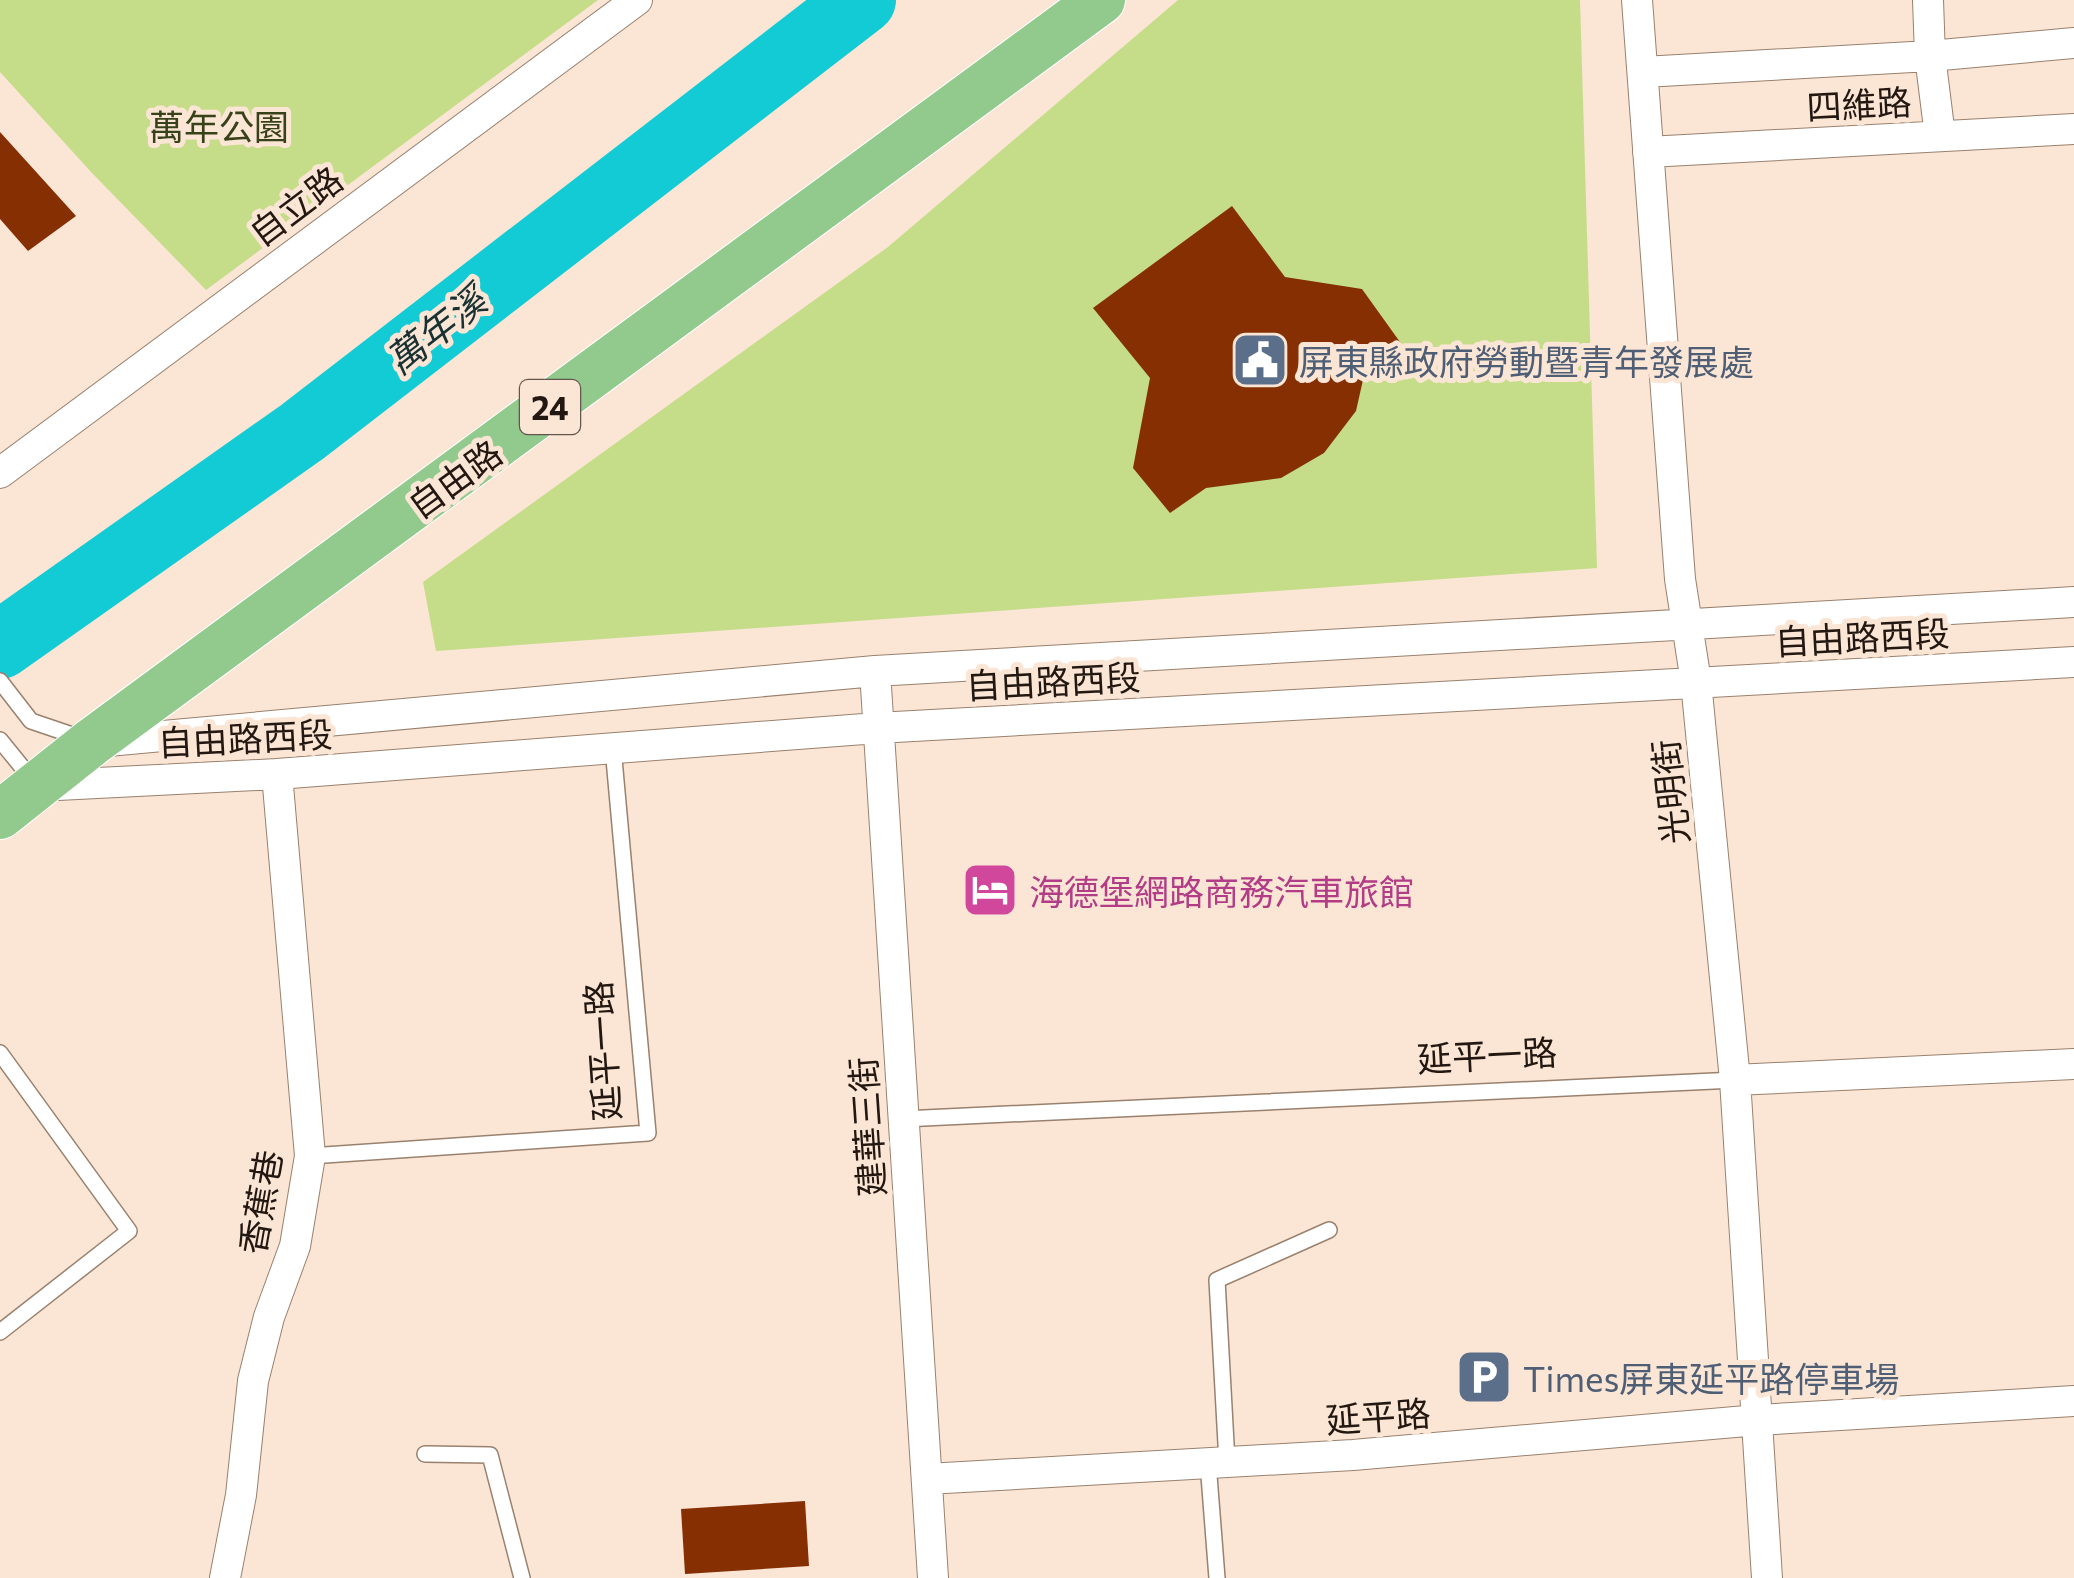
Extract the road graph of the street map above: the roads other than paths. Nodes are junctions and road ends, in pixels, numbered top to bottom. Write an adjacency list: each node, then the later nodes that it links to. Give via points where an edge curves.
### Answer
1 (638, 0): 11 (street, 自立路)
2 (1101, 0): 20 (main road, 自由路 / 24)
3 (1637, 0): 7 (street, 光明街)
4 (1928, 0): 6 (street)
5 (2074, 43): 6 (street, 四維路)
6 (1930, 56): 7 (street, 四維路); 9 (street)
7 (1643, 72): 10 (street, 光明街)
8 (2074, 130): 9 (street, 四維路)
9 (1940, 136): 10 (street, 四維路)
10 (1648, 152): 13 (street, 光明街)
11 (0, 473)
12 (2074, 602): 13 (street, 自由路西段)
13 (1686, 624): 15 (street, 自由路西段); 17 (street, 光明街)
14 (2074, 662): 17 (street, 自由路西段)
15 (875, 670): 18 (street, 建華三街); 20 (street, 自由路西段)
16 (0, 681): 20 (lane, via 30,720)
17 (1696, 682): 18 (street, 自由路西段); 27 (street, 光明街)
18 (877, 728): 21 (street, 自由路西段); 28 (street, 建華三街)
19 (0, 740): 23 (lane)
20 (92, 742): 23 (main road, 自由路 / 24)
21 (613, 748): 22 (street, 自由路西段); 29 (lane, 延平一路, via 648,1133)
22 (277, 774): 23 (street, 自由路西段); 29 (street, 香蕉巷)
23 (38, 786): 24 (main road, 自由路 / 24)
24 (0, 815)
25 (0, 1053): 31 (lane, via 129,1231)
26 (2074, 1064): 27 (street, 延平一路)
27 (1735, 1080): 28 (lane, 延平一路); 33 (street, 光明街)
28 (903, 1119): 36 (street, 建華三街)
29 (310, 1156): 37 (street, 香蕉巷, via 295,1246 253,1381)
30 (1330, 1230): 35 (lane, via 1218,1280)
31 (0, 1332)
32 (2074, 1401): 33 (street, 延平路)
33 (1758, 1420): 35 (street, 延平路); 41 (street, 光明街)
34 (425, 1454): 38 (lane, via 490,1455)
35 (1218, 1463): 36 (street, 延平路); 40 (lane)
36 (927, 1479): 39 (street, 建華三街)
37 (225, 1578)
38 (522, 1578)
39 (933, 1578)
40 (1217, 1578)
41 (1767, 1578)

